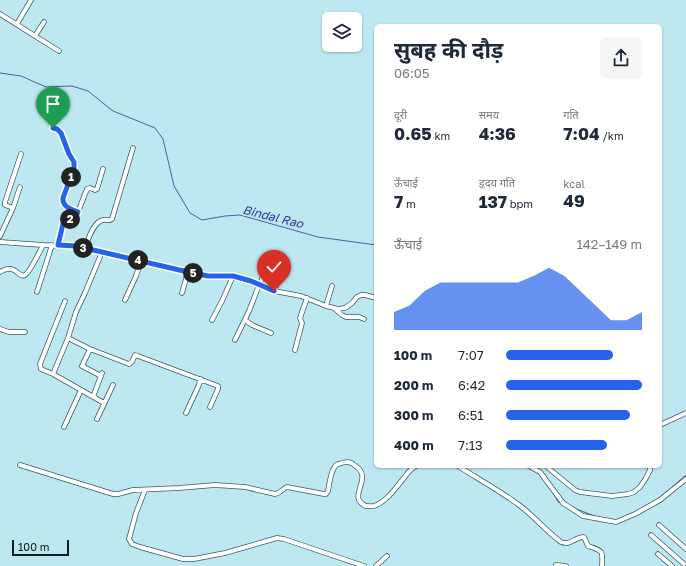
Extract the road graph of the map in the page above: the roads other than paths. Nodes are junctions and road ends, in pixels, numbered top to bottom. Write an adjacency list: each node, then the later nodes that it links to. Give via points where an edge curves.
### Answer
1 (31, 0): 4 (street)
2 (0, 14): 4 (street)
3 (44, 22): 5 (street)
4 (17, 24): 5 (street)
5 (35, 36): 6 (street)
6 (59, 51)
7 (53, 128): 13 (street, via 61,133 74,162 63,202)
8 (133, 148): 19 (street, via 112,219 103,220 95,227)
9 (21, 154): 12 (street, via 5,202 5,205)
10 (103, 169): 13 (street, via 97,189 87,189)
11 (20, 187): 12 (street)
12 (13, 208): 14 (street)
13 (78, 212): 18 (street, via 63,224)
14 (0, 236)
15 (0, 242): 16 (street)
16 (43, 245): 17 (street); 24 (street, via 25,275 21,276 9,268)
17 (52, 245): 18 (street); 30 (street)
18 (58, 245): 19 (street)
19 (85, 248): 20 (street)
20 (102, 252): 22 (street); 44 (street, via 76,312)
21 (277, 255): 27 (street, via 265,269)
22 (141, 261): 25 (street); 34 (street)
23 (285, 262): 29 (street, via 281,266)
24 (0, 272)
25 (188, 272): 26 (street, via 208,276); 31 (street)
26 (233, 276): 27 (street); 39 (street)
27 (260, 285): 29 (street); 40 (street)
28 (332, 286): 36 (street)
29 (274, 291): 33 (street)
30 (37, 292)
31 (182, 293)
32 (374, 297): 37 (street, via 361,295 345,308)
33 (307, 298): 36 (street); 47 (street, via 300,318 302,323)
34 (125, 300)
35 (65, 301): 48 (street, via 40,364 42,370)
36 (326, 306): 37 (street)
37 (334, 308): 38 (street, via 346,317)
38 (364, 319)
39 (212, 320)
40 (245, 320): 43 (street); 45 (street)
41 (0, 329): 42 (street)
42 (25, 332)
43 (271, 334)
44 (68, 338): 46 (street); 48 (street)
45 (235, 340)
46 (90, 349): 49 (street, via 129,364 138,356); 52 (street, via 82,366 102,374)
47 (295, 350)
48 (53, 374): 51 (street)
49 (201, 379): 54 (street, via 218,388); 55 (street)
50 (112, 385): 53 (street)
51 (80, 390): 52 (street); 59 (street)
52 (93, 397): 53 (street)
53 (104, 403): 57 (street)
54 (210, 407)
55 (186, 413)
56 (686, 414): 58 (street)
57 (97, 419)
58 (662, 424)
59 (64, 427)
60 (20, 465): 67 (street, via 113,494)
61 (412, 468): 67 (street, via 383,501 374,506 363,505 359,500 362,474 349,462 340,463 334,468 326,494 287,487 275,494 245,486 215,485)
62 (461, 468): 78 (street, via 519,505 561,542 568,543 584,537 588,546 602,552)
63 (533, 468): 66 (street, via 540,472 563,503 583,516 616,522 660,500)
64 (548, 468): 65 (street, via 575,490 612,496 634,492 646,478)
65 (650, 468)
66 (686, 479)
67 (144, 490): 75 (street, via 129,539 132,544 140,547 183,559 194,559 225,554 277,538)
68 (659, 525): 70 (street)
69 (651, 536): 73 (street)
70 (686, 549)
71 (658, 554): 79 (street)
72 (387, 556): 76 (street)
73 (684, 564)
74 (556, 565): 77 (street)
75 (364, 566)
76 (376, 566)
77 (566, 566)
78 (602, 566)
79 (672, 566)

